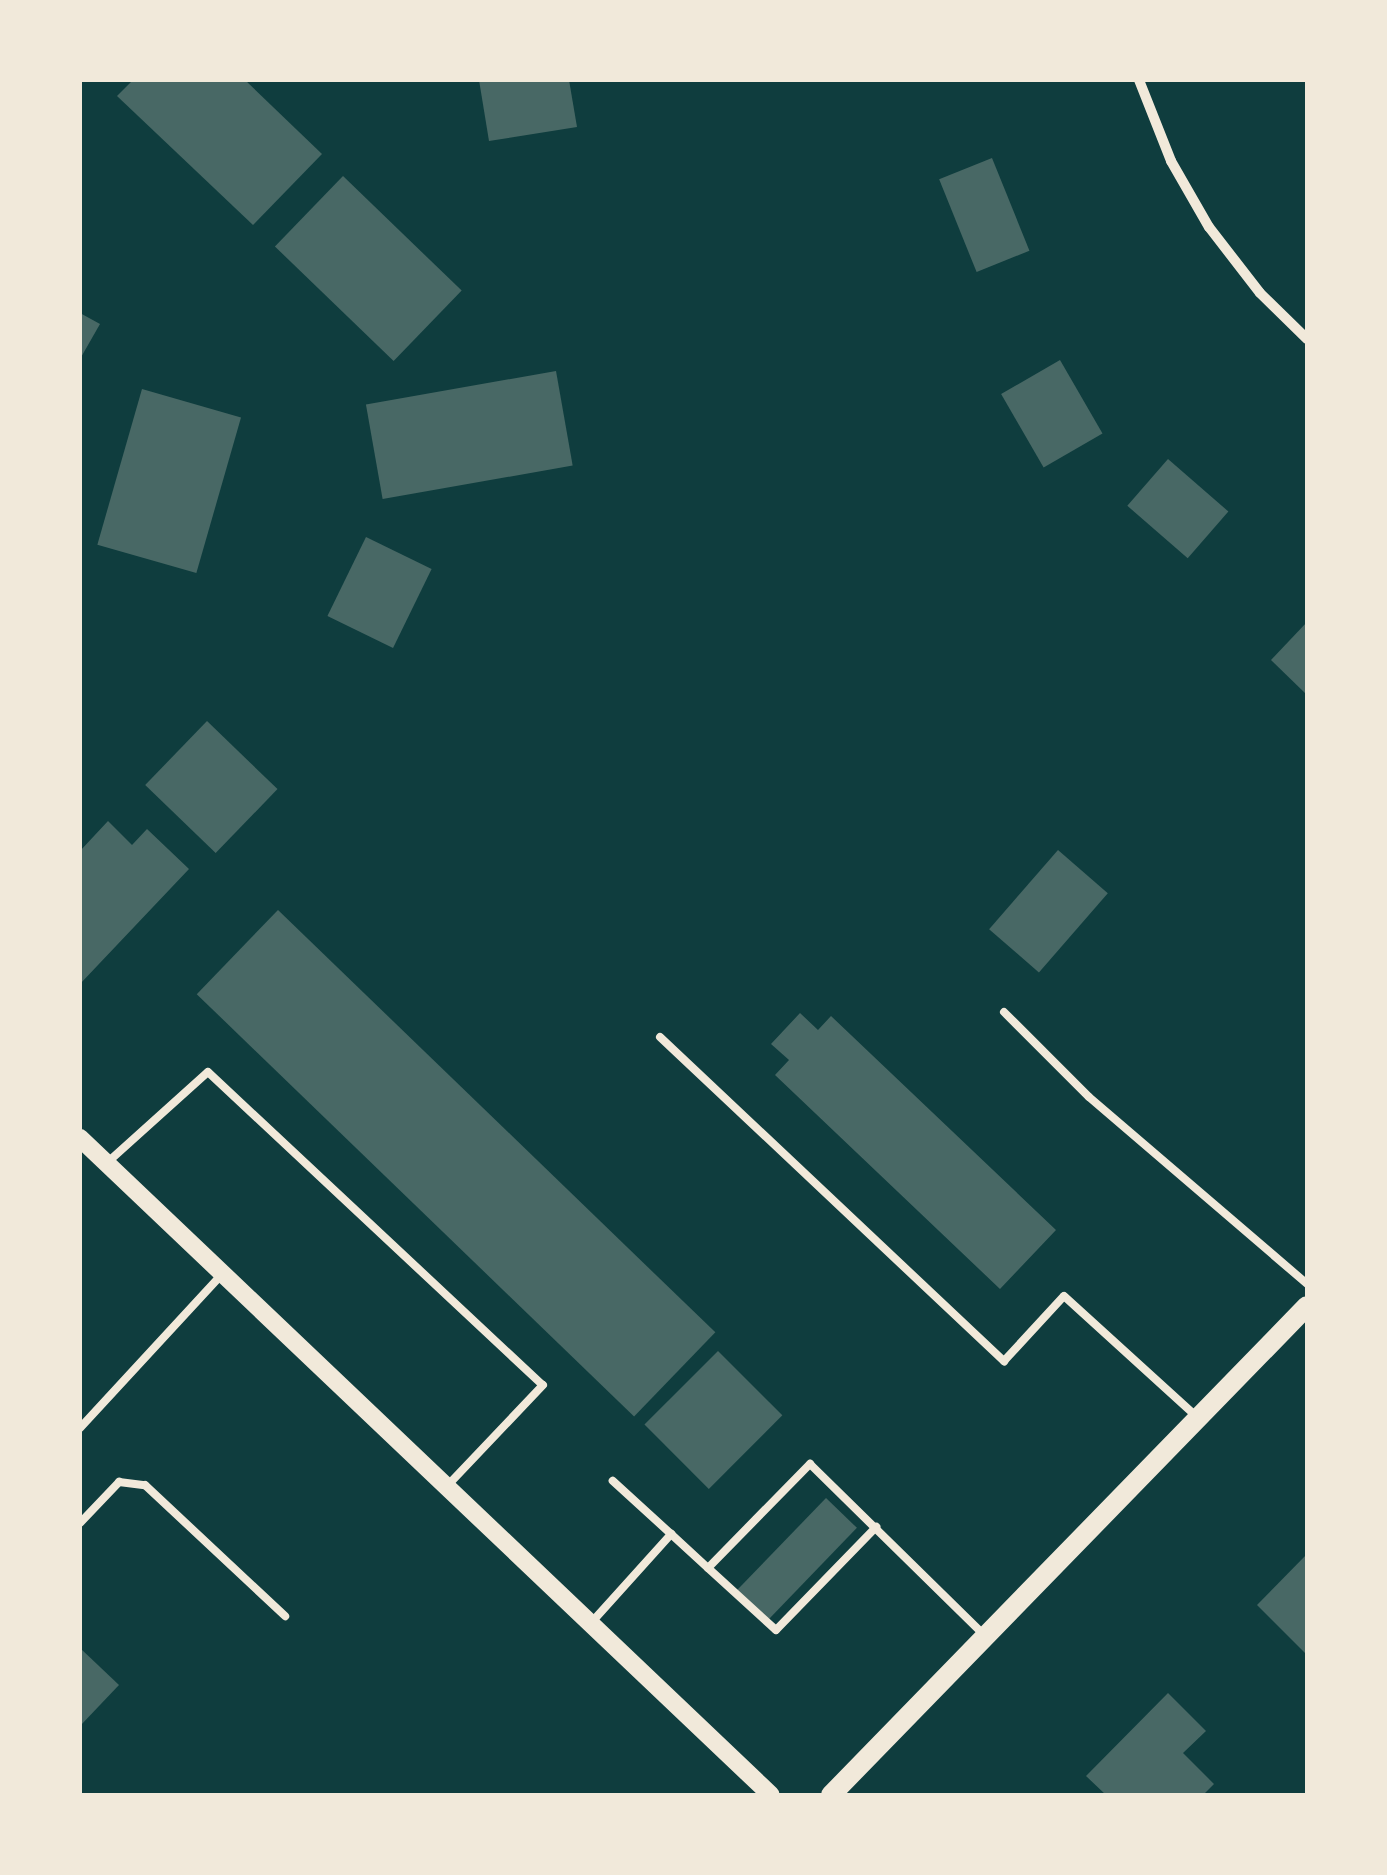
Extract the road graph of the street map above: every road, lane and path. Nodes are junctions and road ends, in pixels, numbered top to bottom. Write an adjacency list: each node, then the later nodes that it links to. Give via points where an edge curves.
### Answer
1 (1139, 80): 2 (street, via 1171,161 1209,228 1260,293)
2 (1307, 338)
3 (1004, 1012): 8 (lane, via 1089,1097)
4 (660, 1037): 10 (lane, via 1004,1362 1064,1296)
5 (80, 1138): 6 (street)
6 (106, 1163): 7 (street); 13 (lane, via 208,1072 542,1385)
7 (223, 1273): 11 (lane); 13 (street)
8 (1307, 1284)
9 (1307, 1306): 10 (main road)
10 (1198, 1418): 20 (main road)
11 (80, 1428)
12 (613, 1482): 16 (lane)
13 (447, 1486): 19 (street)
14 (80, 1523): 18 (lane, via 119,1482 145,1484)
15 (876, 1527): 17 (lane, via 776,1630); 17 (lane, via 810,1464); 20 (lane)
16 (671, 1534): 17 (lane); 19 (lane)
17 (708, 1568)
18 (285, 1616)
19 (590, 1623): 21 (street)
20 (985, 1636): 22 (main road)
21 (772, 1795)
22 (830, 1795)

